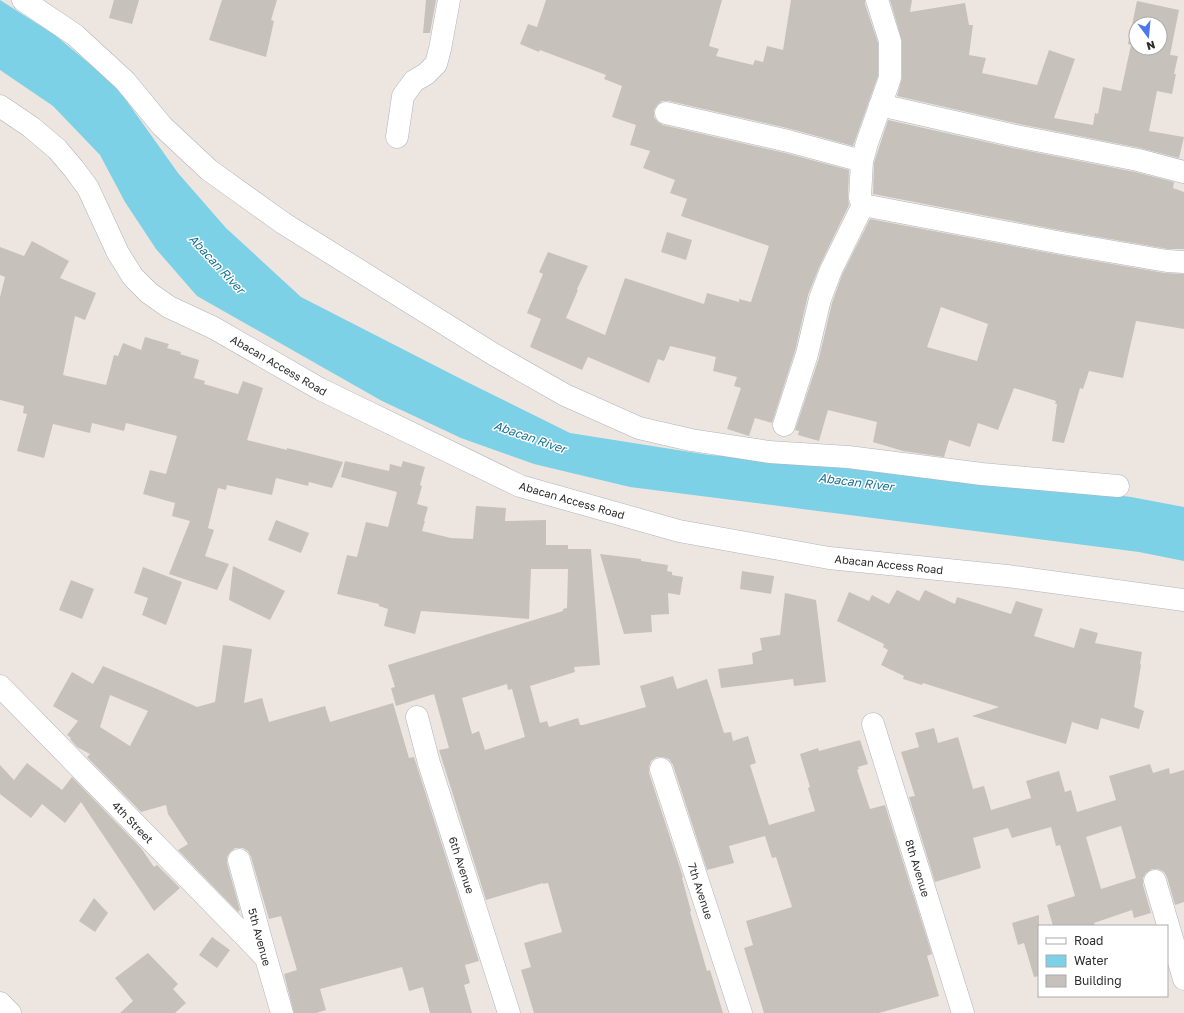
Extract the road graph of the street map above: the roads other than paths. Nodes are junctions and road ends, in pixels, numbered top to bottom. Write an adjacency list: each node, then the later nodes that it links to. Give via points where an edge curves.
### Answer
1 (23, 0): 13 (street, via 74,35 125,81 162,126 209,170 283,223 493,354 564,395 639,428 691,440 769,452)
2 (449, 0): 7 (street, via 436,64 426,74 414,80 403,96)
3 (877, 0): 4 (street, via 890,41 890,78)
4 (880, 105): 8 (street); 9 (street)
5 (0, 106): 14 (street, Abacan Access Road, via 57,149 74,169 88,188 118,253 133,277 149,293 169,307 214,328 320,389 520,486 678,530 829,558 1007,576)
6 (666, 113): 8 (street)
7 (397, 137)
8 (862, 161): 10 (street, via 860,198)
9 (1184, 172)
10 (863, 205): 11 (street, via 1062,243); 12 (street, via 830,270)
11 (1184, 262)
12 (784, 425)
13 (1118, 486)
14 (1184, 600)
15 (0, 686): 21 (street, 4th Street)
16 (417, 716): 26 (street, 6th Avenue, via 429,763)
17 (873, 724): 28 (street, 8th Avenue)
18 (661, 769): 27 (street, 7th Avenue)
19 (239, 860): 21 (street, 5th Avenue)
20 (1155, 881): 22 (street)
21 (266, 958): 25 (street, 5th Avenue)
22 (1184, 979)
23 (0, 1003): 24 (street)
24 (10, 1013)
25 (282, 1013)
26 (509, 1013)
27 (741, 1013)
28 (963, 1013)

